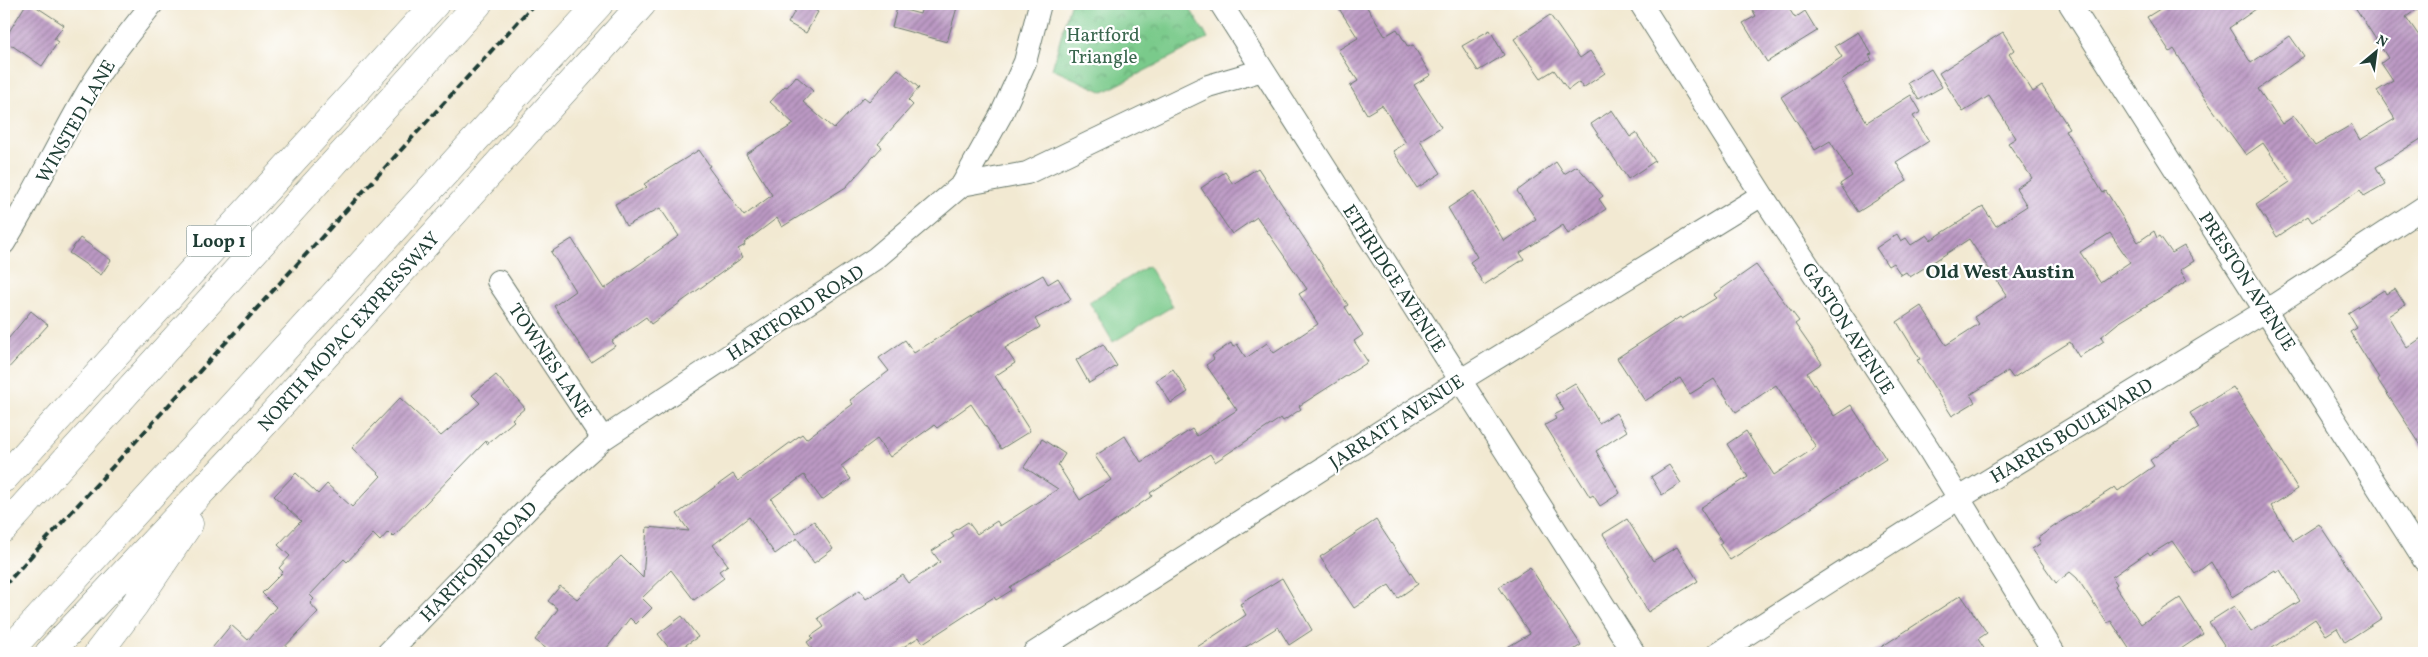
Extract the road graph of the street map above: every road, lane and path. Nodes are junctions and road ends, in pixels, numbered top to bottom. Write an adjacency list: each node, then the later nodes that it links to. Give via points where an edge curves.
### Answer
1 (152, 4): 14 (street, WINSTED LANE, via 83,100)
2 (435, 4): 20 (highway, Loop 1)
3 (478, 4): 22 (highway)
4 (599, 4): 24 (highway)
5 (642, 4): 19 (highway, NORTH MOPAC EXPRESSWAY)
6 (1040, 4): 11 (street, via 1025,62 1002,113)
7 (1221, 4): 10 (street, ETHRIDGE AVENUE)
8 (1641, 4): 12 (street, GASTON AVENUE)
9 (2070, 4): 16 (street, PRESTON AVENUE)
10 (1263, 70): 11 (street, HARTFORD ROAD, via 1208,86 1027,173); 17 (street, ETHRIDGE AVENUE)
11 (962, 185): 18 (street, HARTFORD ROAD, via 876,258)
12 (1762, 195): 17 (street, JARRATT AVENUE); 21 (street, GASTON AVENUE)
13 (2424, 206): 16 (street, HARRIS BOULEVARD)
14 (4, 243)
15 (498, 281): 18 (street, TOWNES LANE)
16 (2267, 310): 21 (street, HARRIS BOULEVARD); 23 (street, PRESTON AVENUE)
17 (1461, 380): 28 (street, JARRATT AVENUE); 29 (street, ETHRIDGE AVENUE)
18 (603, 439): 27 (street, HARTFORD ROAD, via 546,492)
19 (235, 456): 25 (highway, NORTH MOPAC EXPRESSWAY); 26 (highway)
20 (4, 478)
21 (1958, 499): 30 (street, HARRIS BOULEVARD); 31 (street, GASTON AVENUE)
22 (4, 528)
23 (2424, 560)
24 (7, 653)
25 (49, 653)
26 (98, 653)
27 (388, 653)
28 (1034, 653)
29 (1634, 653)
30 (1718, 653)
31 (2054, 653)

